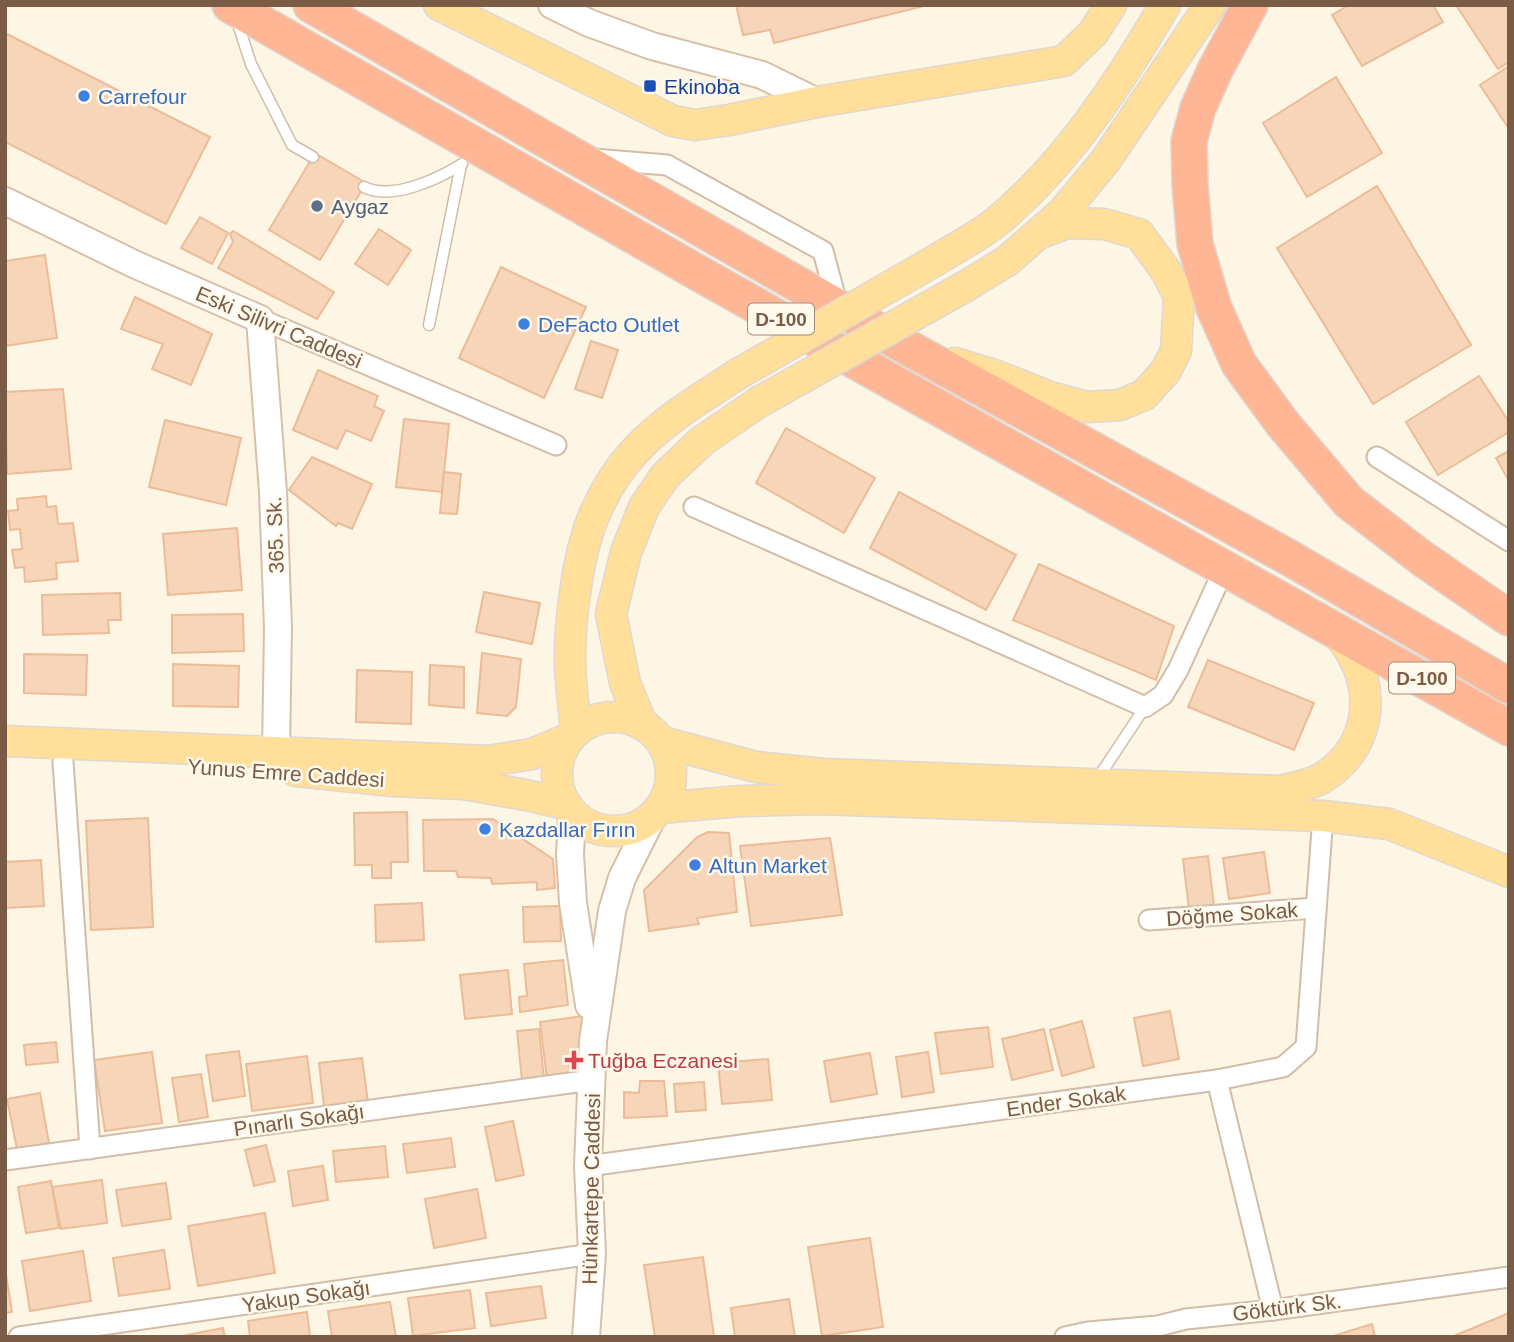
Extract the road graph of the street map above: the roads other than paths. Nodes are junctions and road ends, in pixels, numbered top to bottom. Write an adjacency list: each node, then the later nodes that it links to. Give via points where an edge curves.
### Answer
1 (311, 5): 17 (highway, D-100)
2 (439, 5): 9 (main road, via 673,121 695,125)
3 (552, 5): 9 (main road, via 652,46 762,75)
4 (1111, 5): 9 (main road, via 1093,33 1064,61)
5 (1165, 5): 29 (main road, bridge, via 1134,59 1091,118 1029,192 993,224 738,374 674,416 635,451 596,510 584,550 570,666)
6 (1210, 5): 14 (main road, via 1105,160 1062,213)
7 (1250, 5): 23 (highway, via 1204,95 1189,141 1195,244 1214,308 1240,364 1349,502)
8 (231, 6): 10 (lane, via 251,64 292,145); 11 (highway, D-100)
9 (817, 102)
10 (313, 157)
11 (472, 157): 12 (lane, via 439,178 395,191); 16 (lane); 22 (highway, D-100)
12 (364, 187)
13 (5, 201): 15 (main road, Eski Silivri Caddesi)
14 (1038, 234): 17 (main road, via 1067,223 1104,225 1139,234 1166,271 1179,296 1175,351 1165,372 1144,396 1119,405 1087,407); 28 (main road, bridge, via 1007,261 966,286 759,401 702,441 664,476 644,507 626,552 611,614 625,683)
15 (260, 319): 18 (street, Eski Silivri Caddesi); 32 (main road, 365. Sk., via 278,628)
16 (429, 325)
17 (914, 351): 25 (highway, D-100)
18 (556, 445)
19 (1377, 457): 21 (street)
20 (694, 507): 26 (street)
21 (1509, 541)
22 (1225, 567): 24 (highway, D-100); 26 (street, via 1178,670 1163,695)
23 (1509, 618)
24 (1335, 629): 27 (highway, D-100); 34 (main road, via 1354,656 1367,705 1360,737 1345,760 1321,779 1281,792)
25 (1509, 686)
26 (1145, 707): 34 (lane)
27 (1509, 728)
28 (651, 733): 29 (main road, via 628,718 610,716 593,720); 34 (main road, via 757,767); 36 (main road, via 668,755 672,774 669,792)
29 (572, 735): 32 (main road, via 532,754 488,761); 35 (main road, via 559,756 556,772 558,789)
30 (5, 741): 32 (main road)
31 (5, 760): 33 (main road, Yunus Emre Caddesi)
32 (276, 760): 33 (main road, Yunus Emre Caddesi); 35 (main road, Yunus Emre Caddesi, via 393,781 463,784 526,794)
33 (63, 762): 44 (street)
34 (1093, 785)
35 (569, 809): 36 (main road, via 585,824 603,831 639,826); 41 (main road, via 573,903)
36 (657, 812): 37 (main road, via 741,801 818,799); 41 (main road, via 622,878 612,911)
37 (1323, 816): 38 (main road, via 1390,824); 39 (street, Ender Sokak)
38 (1509, 872)
39 (1316, 908): 40 (street, Döğme Sokak); 43 (street, Ender Sokak, via 1306,1047 1283,1067)
40 (1149, 920)
41 (593, 1041): 42 (main road, Hünkartepe Caddesi)
42 (592, 1080): 44 (street, Pınarlı Sokağı); 46 (main road, Hünkartepe Caddesi)
43 (1217, 1080): 46 (street, Ender Sokak); 49 (street)
44 (90, 1149): 45 (street, Pınarlı Sokağı)
45 (5, 1160)
46 (588, 1166): 47 (main road, Hünkartepe Caddesi)
47 (592, 1254): 51 (street, Yakup Sokağı); 52 (main road, Hünkartepe Caddesi)
48 (1509, 1277): 49 (street, Göktürk Sk.)
49 (1273, 1310): 50 (street, Göktürk Sk.)
50 (1088, 1334): 53 (street, Göktürk Sk.)
51 (19, 1337)
52 (586, 1337)
53 (1065, 1337)

